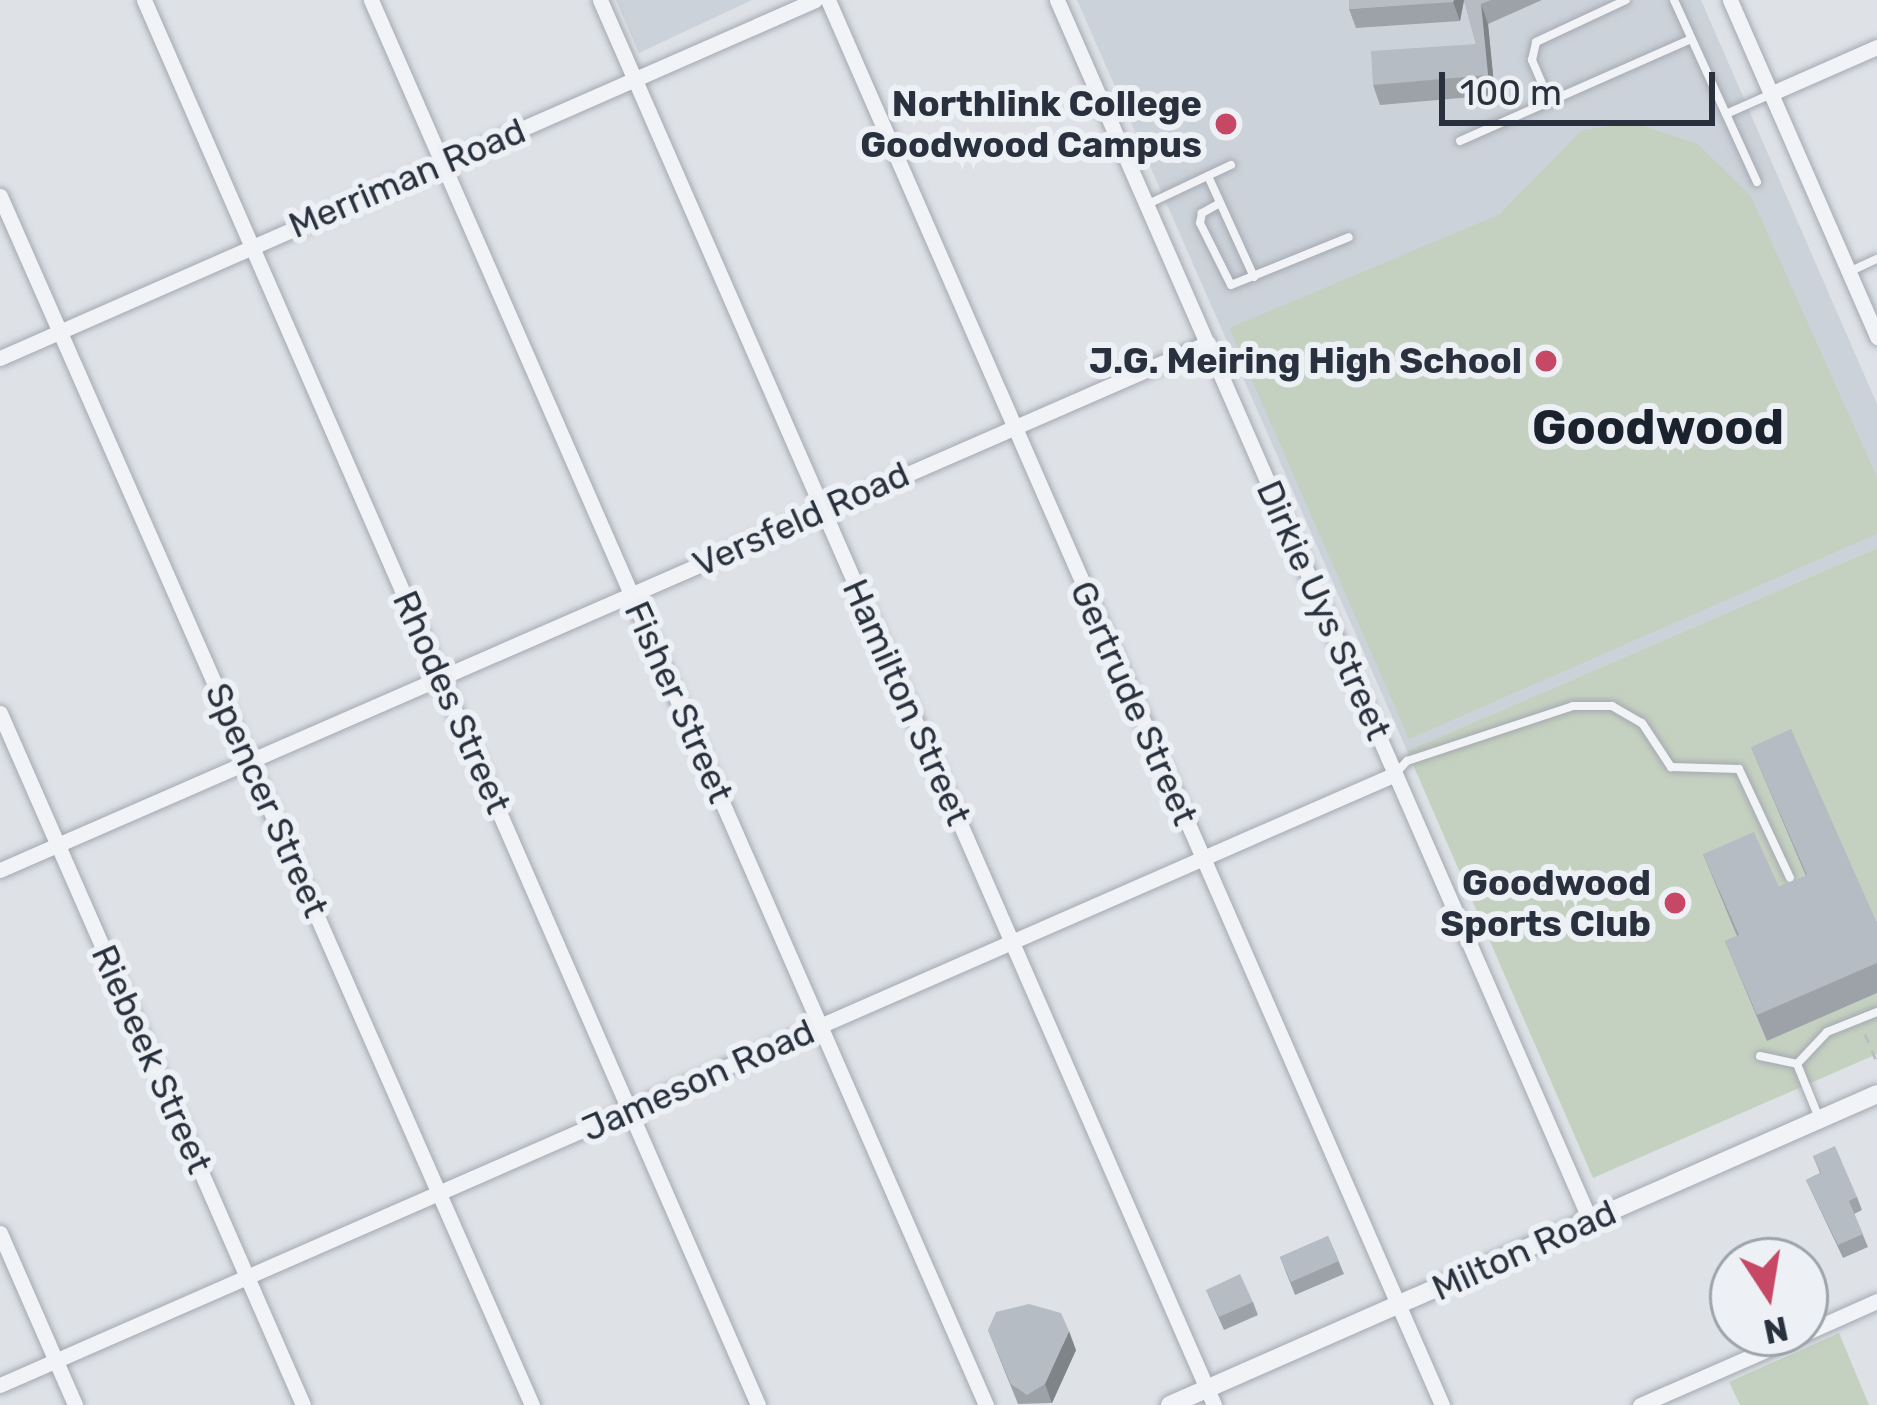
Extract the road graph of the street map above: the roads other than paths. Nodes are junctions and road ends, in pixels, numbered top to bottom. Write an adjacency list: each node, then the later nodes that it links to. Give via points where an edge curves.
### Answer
1 (144, 0): 25 (street, Rhodes Street)
2 (371, 0): 17 (street, Fisher Street)
3 (600, 0): 12 (street, Hamilton Street)
4 (815, 0): 12 (street, Merriman Road)
5 (828, 0): 33 (street, Gertrude Street)
6 (1057, 0): 23 (street, Dirkie Uys Street)
7 (1626, 0): 14 (lane, via 1536,42 1532,60)
8 (1674, 0): 10 (lane)
9 (1730, 0): 13 (street)
10 (1691, 39): 14 (lane); 15 (lane)
11 (1877, 47): 13 (street)
12 (635, 79): 17 (street, Merriman Road); 34 (street, Hamilton Street)
13 (1770, 94): 15 (lane); 27 (street)
14 (1550, 101): 16 (lane)
15 (1726, 114): 20 (lane)
16 (1460, 141)
17 (444, 164): 25 (street, Merriman Road); 35 (street, Fisher Street)
18 (1231, 165): 19 (lane)
19 (1208, 176): 22 (lane); 23 (lane)
20 (1757, 182)
21 (0, 196): 29 (street, Spencer Street)
22 (1220, 203): 28 (lane); 28 (lane, via 1199,223 1223,279)
23 (1147, 205): 31 (street, Dirkie Uys Street)
24 (1349, 237): 28 (lane)
25 (253, 245): 29 (street, Merriman Road); 36 (street, Rhodes Street)
26 (1877, 259): 27 (lane)
27 (1848, 273): 30 (street)
28 (1254, 277)
29 (60, 332): 32 (street, Merriman Road); 38 (street, Spencer Street)
30 (1877, 337)
31 (1208, 343): 33 (street, Versfeld Road); 39 (street, Dirkie Uys Street)
32 (0, 358)
33 (1013, 425): 34 (street, Versfeld Road); 41 (street, Gertrude Street)
34 (823, 511): 35 (street, Versfeld Road); 44 (street, Hamilton Street)
35 (631, 593): 36 (street, Versfeld Road); 46 (street, Fisher Street)
36 (441, 677): 38 (street, Versfeld Road); 50 (street, Rhodes Street)
37 (0, 713): 40 (street, Riebeek Street)
38 (250, 761): 40 (street, Versfeld Road); 52 (street, Spencer Street)
39 (1395, 774): 41 (street, Jameson Road); 43 (lane, via 1407,761 1573,706 1612,706 1642,723 1671,767 1739,769); 53 (street, Dirkie Uys Street)
40 (58, 845): 42 (street, Versfeld Road); 55 (street, Riebeek Street)
41 (1202, 859): 44 (street, Jameson Road); 57 (street, Gertrude Street)
42 (0, 870)
43 (1790, 878)
44 (1013, 941): 46 (street, Jameson Road); 62 (street, Hamilton Street)
45 (1877, 1012): 48 (lane, via 1827,1032)
46 (821, 1025): 50 (street, Jameson Road); 67 (street, Fisher Street)
47 (1760, 1056): 48 (lane)
48 (1797, 1064): 51 (lane)
49 (1877, 1094): 51 (street, Milton Road)
50 (632, 1110): 52 (street, Jameson Road); 66 (street, Rhodes Street)
51 (1819, 1119): 53 (street, Milton Road)
52 (438, 1192): 55 (street, Jameson Road); 65 (street, Spencer Street)
53 (1590, 1220): 57 (street, Milton Road)
54 (0, 1233): 60 (street)
55 (247, 1277): 60 (street, Jameson Road); 64 (street, Riebeek Street)
56 (1877, 1301): 58 (street)
57 (1398, 1305): 62 (street, Milton Road); 69 (street, Gertrude Street)
58 (1829, 1322)
59 (1750, 1357): 70 (street)
60 (56, 1360): 61 (street, Jameson Road); 63 (street)
61 (0, 1385)
62 (1210, 1397): 68 (street, Milton Road)
63 (75, 1405)
64 (303, 1405)
65 (532, 1405)
66 (758, 1405)
67 (986, 1405)
68 (1170, 1405)
69 (1442, 1405)
70 (1640, 1405)

